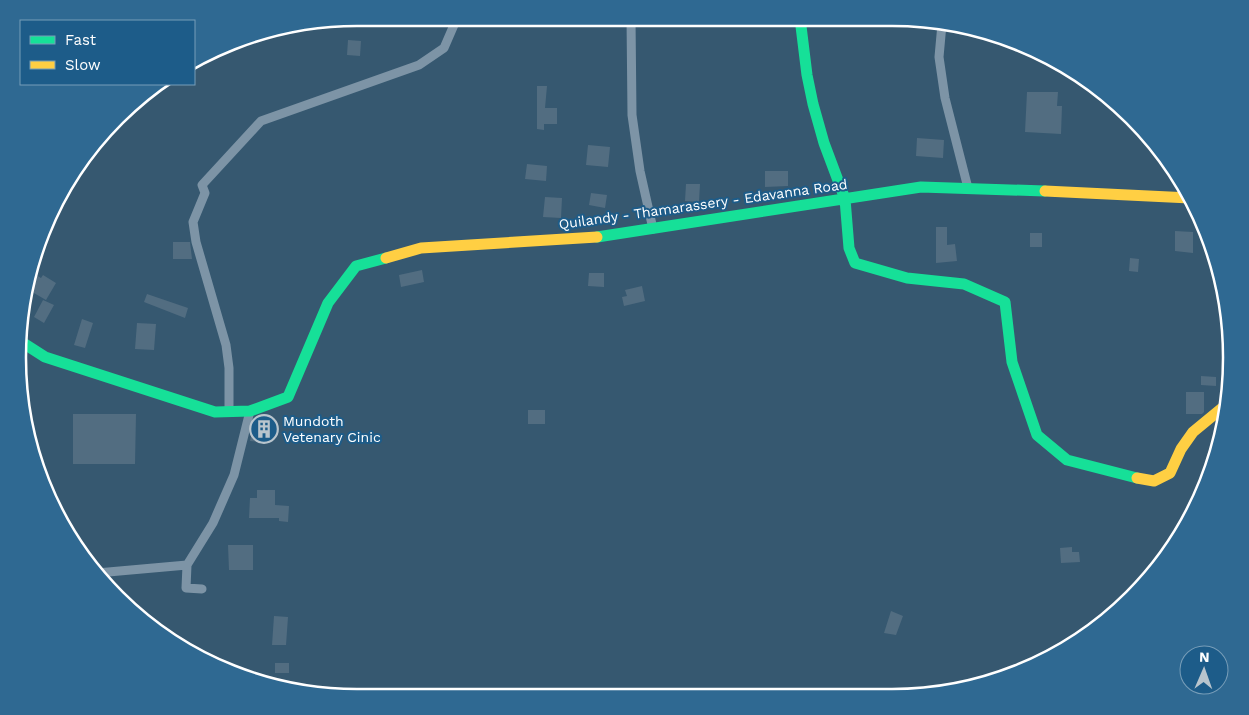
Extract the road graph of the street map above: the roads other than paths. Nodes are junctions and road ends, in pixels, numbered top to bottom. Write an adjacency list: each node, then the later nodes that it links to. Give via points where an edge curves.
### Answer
1 (454, 26): 12 (street, via 444,48 418,65 261,121 202,185 205,193 192,222 226,345)
2 (631, 26): 8 (street, via 632,115)
3 (801, 26): 7 (main road, via 813,104)
4 (941, 30): 5 (street, via 939,57 945,98)
5 (968, 188): 6 (main road, Quilandy - Thamarassery - Edavanna Road); 7 (main road, Quilandy - Thamarassery - Edavanna Road, via 921,187)
6 (1181, 198)
7 (845, 199): 8 (main road, Quilandy - Thamarassery - Edavanna Road); 11 (main road, via 849,248 855,263 907,278 964,284 1005,302 1012,362 1037,436 1067,460 1154,481 1170,473 1193,432)
8 (653, 229): 10 (main road, Quilandy - Thamarassery - Edavanna Road, via 586,239 421,248 356,266 328,303 288,397)
9 (27, 345): 12 (main road, Quilandy - Thamarassery - Edavanna Road, via 45,357 215,412)
10 (250, 411): 12 (main road, Quilandy - Thamarassery - Edavanna Road); 13 (street, via 234,475 213,523)
11 (1218, 411)
12 (229, 412)
13 (187, 565): 14 (street); 15 (street, via 186,588)
14 (105, 572)
15 (202, 589)

